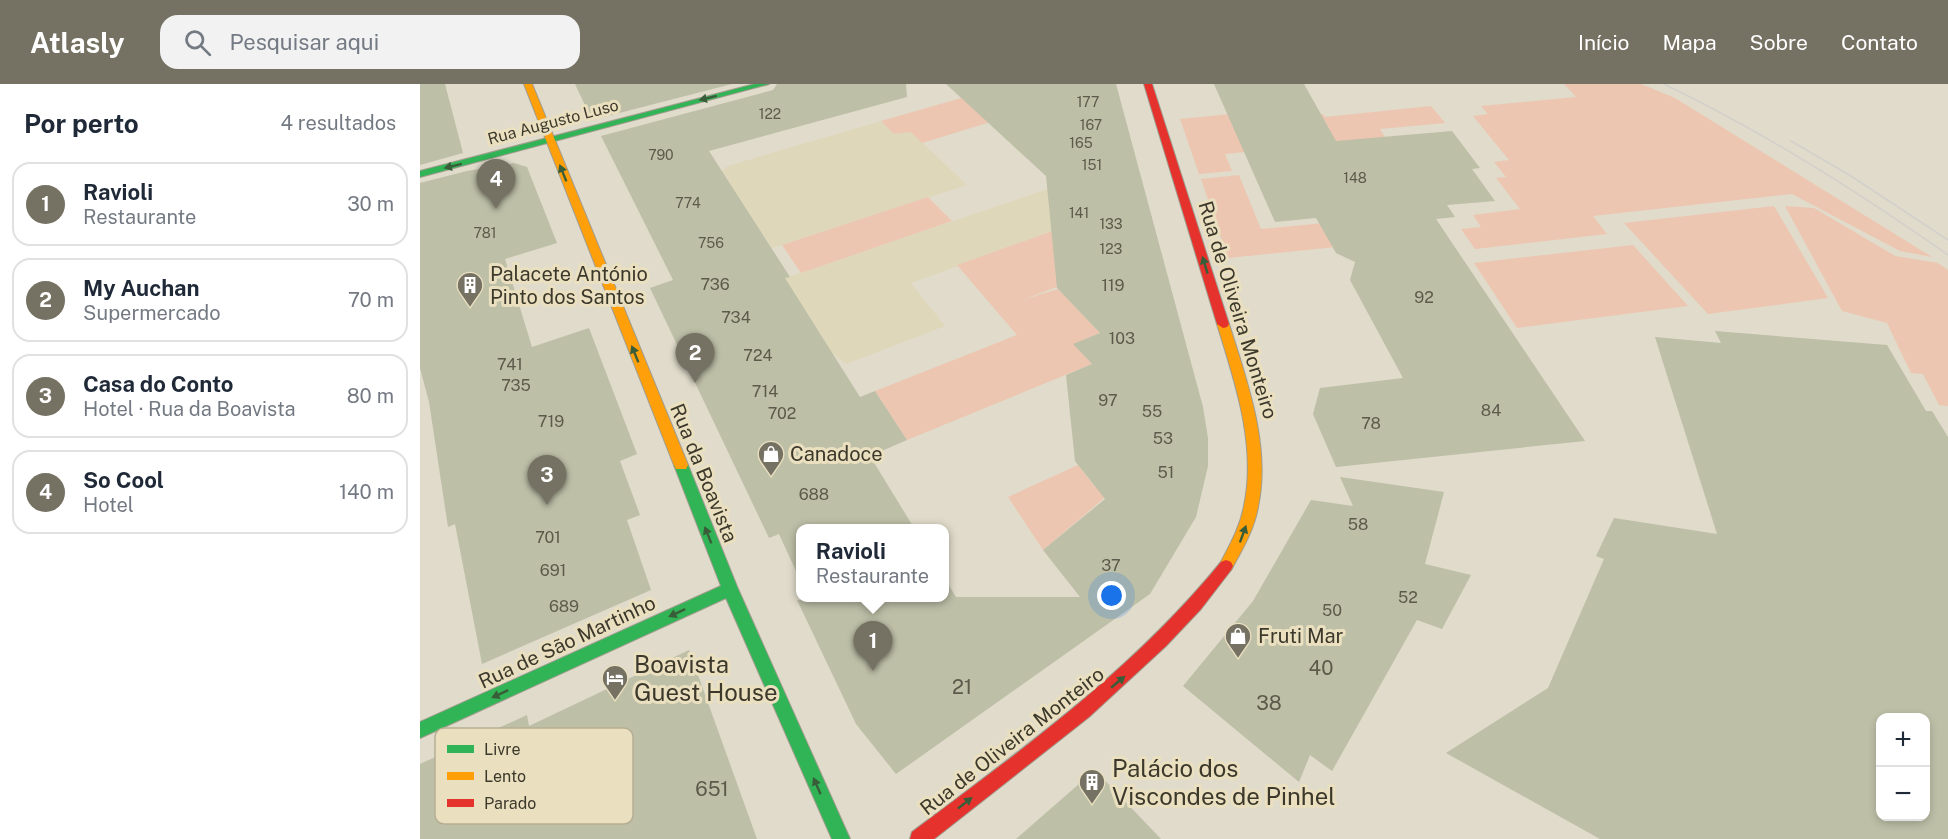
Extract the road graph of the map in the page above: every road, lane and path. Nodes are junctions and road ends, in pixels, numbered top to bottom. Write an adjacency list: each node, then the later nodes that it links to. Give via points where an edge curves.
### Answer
1 (528, 84): 4 (street, Rua da Boavista)
2 (765, 84): 4 (street, Rua Augusto Luso, one-way to 4)
3 (1148, 84): 9 (street, Rua de Oliveira Monteiro, one-way to 3, via 1120,681 1168,636 1223,571 1242,539 1257,469 1256,436)
4 (550, 139): 5 (street, Rua Augusto Luso, one-way to 5); 6 (street, Rua da Boavista, one-way to 4)
5 (420, 174)
6 (730, 589): 7 (street, Rua de São Martinho, one-way to 7); 8 (street, Rua da Boavista, one-way to 6)
7 (420, 730)
8 (841, 839)
9 (919, 839)

